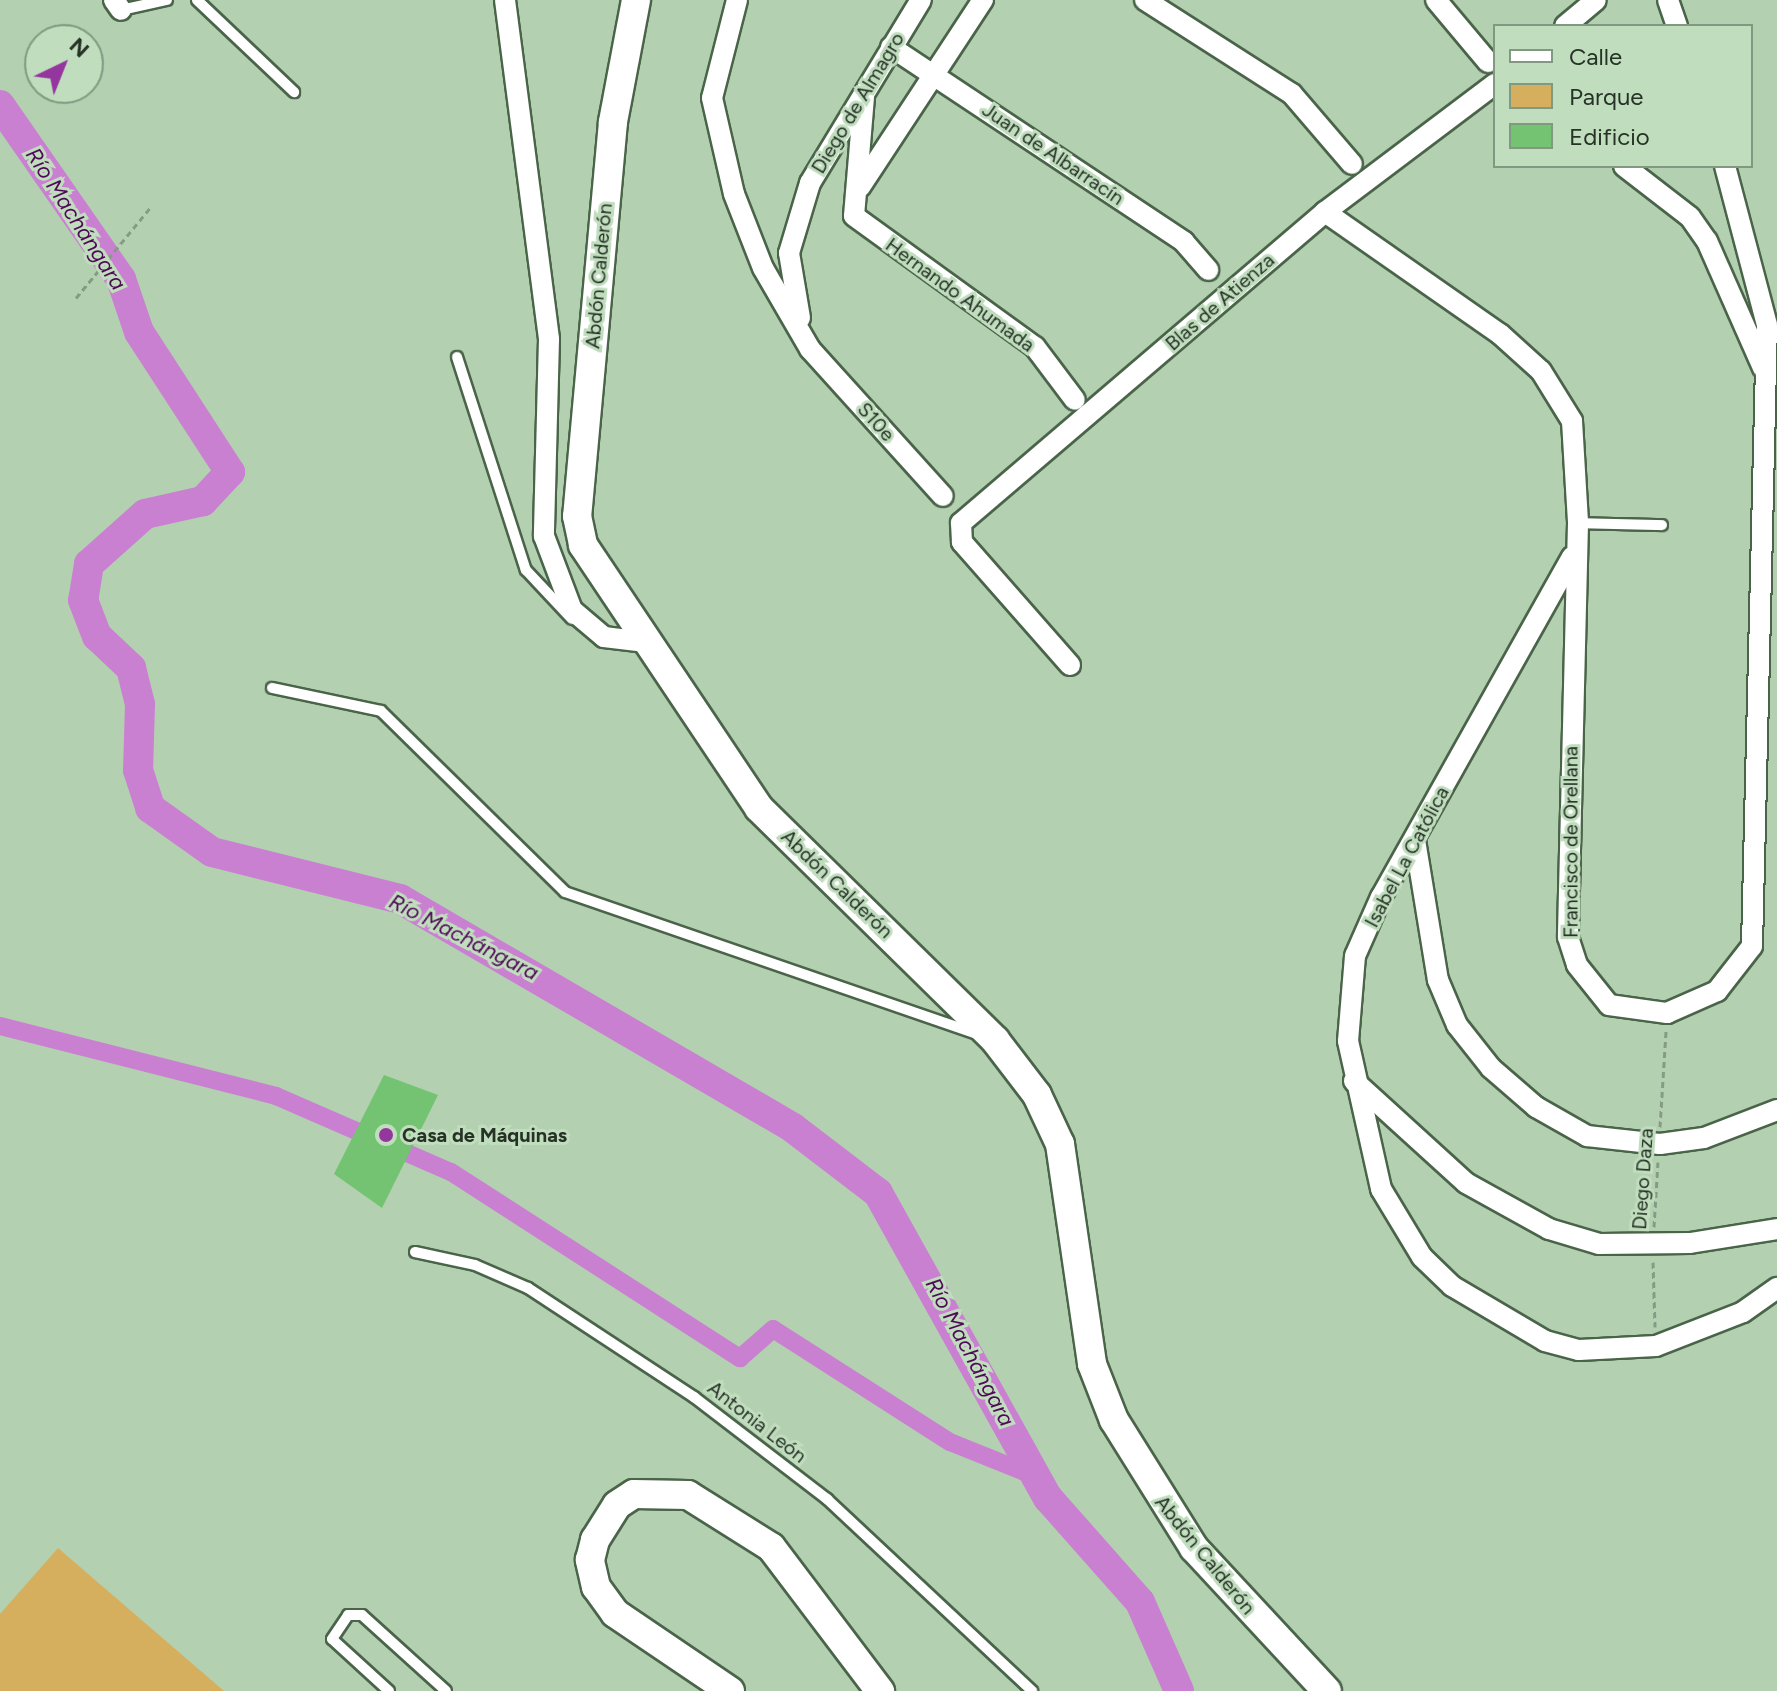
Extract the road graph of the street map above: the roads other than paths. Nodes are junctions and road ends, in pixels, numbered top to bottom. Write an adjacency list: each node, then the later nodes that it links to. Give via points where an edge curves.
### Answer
1 (167, 0): 12 (lane)
2 (197, 0): 19 (lane)
3 (505, 0): 35 (street, via 550,352 544,536 560,590)
4 (636, 0): 36 (street, Abdón Calderón, via 613,122 577,516 595,570)
5 (737, 0): 27 (street, S10e, via 712,98 734,194 763,268)
6 (921, 0): 15 (street, Diego de Almagro)
7 (983, 0): 17 (street)
8 (1145, 0): 21 (street, via 1292,94)
9 (1436, 0): 16 (street)
10 (1596, 0): 13 (street)
11 (1668, 0): 14 (street)
12 (118, 5)
13 (1567, 24)
14 (1676, 24)
15 (891, 47): 17 (street, Juan de Albarracín); 20 (street, Diego de Almagro)
16 (1488, 62)
17 (935, 75): 24 (street); 26 (street, Juan de Albarracín, via 1184,242)
18 (1493, 87): 25 (street, Blas de Atienza)
19 (294, 92)
20 (864, 97): 24 (street); 27 (street, Diego de Almagro, via 810,183 789,253)
21 (1352, 164)
22 (1627, 168): 29 (street, via 1690,217 1707,241)
23 (1726, 168): 29 (street, via 1767,325)
24 (858, 190): 30 (street, Hernando Ahumada, via 859,222 1035,347)
25 (1325, 212): 32 (street, Francisco de Orellana, via 1541,371 1572,421); 37 (street, Blas de Atienza, via 961,523 959,534)
26 (1208, 270)
27 (810, 349): 31 (street, S10e)
28 (457, 357): 35 (lane, via 526,570 545,599)
29 (1769, 383): 34 (street, Francisco de Orellana, via 1752,946 1717,991 1667,1013 1609,1005 1577,965 1568,937)
30 (1075, 400)
31 (943, 496)
32 (1578, 523): 33 (lane); 34 (street, Francisco de Orellana)
33 (1662, 525)
34 (1574, 553): 39 (street, Isabel La Católica)
35 (592, 629): 36 (street)
36 (642, 642): 40 (street, Abdón Calderón, via 759,808)
37 (1070, 665)
38 (272, 688): 40 (lane, via 381,711 565,892)
39 (1415, 840): 41 (street, Isabel La Católica, via 1355,956 1348,1041); 42 (street, via 1438,980 1457,1025 1491,1068 1587,1136 1660,1144 1704,1138)
40 (995, 1040): 51 (street, Abdón Calderón, via 1037,1095 1060,1144 1092,1364 1114,1420 1194,1548)
41 (1354, 1081): 43 (street, via 1466,1183 1507,1209 1599,1244); 45 (street, Isabel La Católica, via 1397,1222 1452,1286 1545,1341 1579,1350 1656,1346 1743,1312)
42 (1777, 1110)
43 (1777, 1229)
44 (415, 1252): 50 (lane, Antonia León, via 475,1265 528,1288 694,1397 827,1499)
45 (1777, 1288)
46 (389, 1691): 47 (lane, via 332,1639 348,1615 362,1615)
47 (446, 1691)
48 (730, 1691): 49 (street, via 615,1613 596,1587 590,1560 595,1540 617,1505 634,1494 688,1495 771,1547)
49 (880, 1691)
50 (1032, 1691)
51 (1327, 1691)

